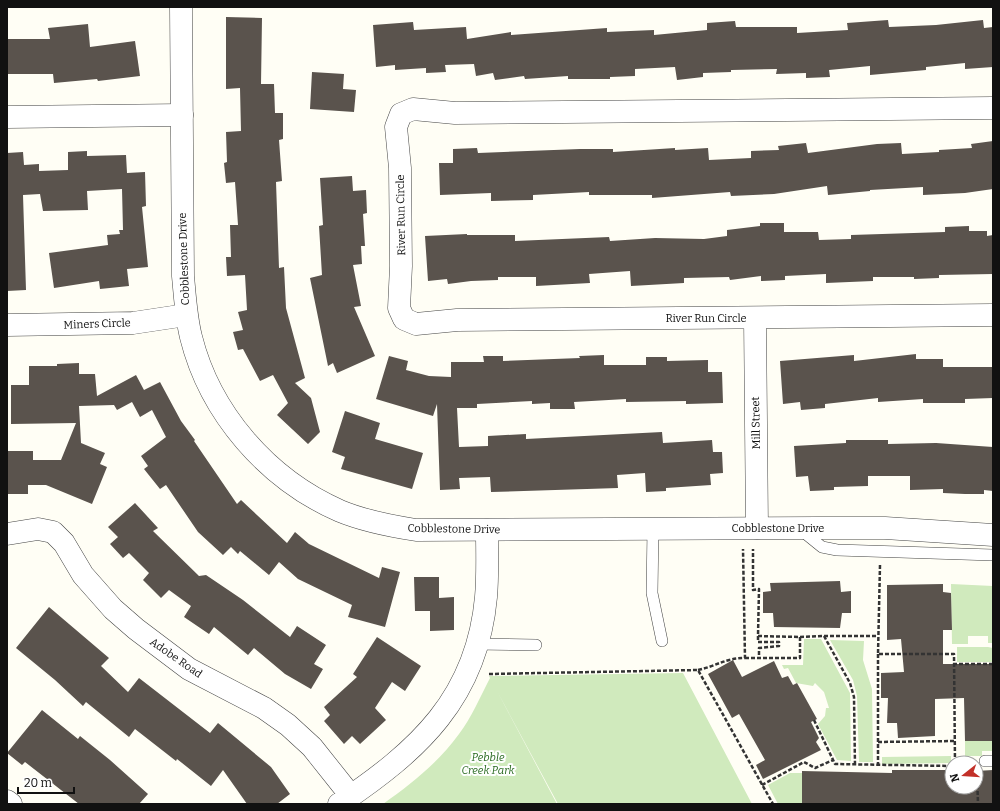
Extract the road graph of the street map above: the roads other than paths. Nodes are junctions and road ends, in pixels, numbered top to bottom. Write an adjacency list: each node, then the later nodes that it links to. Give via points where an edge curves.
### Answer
1 (181, 7): 3 (street, Cobblestone Drive)
2 (993, 108): 7 (street, River Run Circle, via 455,113 413,109 401,114 396,127 400,168 399,308 404,319 416,324 457,320)
3 (182, 115): 4 (street); 5 (street, Cobblestone Drive, via 183,276)
4 (7, 117)
5 (186, 315): 8 (street, Miners Circle, via 133,324); 12 (street, Cobblestone Drive, via 202,370 216,400 237,431 260,457 284,477 333,507 377,522 416,530)
6 (993, 315): 7 (street, River Run Circle)
7 (755, 318): 9 (street, Mill Street)
8 (7, 325)
9 (757, 528): 10 (street, Cobblestone Drive); 11 (street, Cobblestone Drive)
10 (800, 528): 14 (street, Cobblestone Drive, via 885,528); 15 (lane, via 822,547 837,550)
11 (653, 529): 12 (street, Cobblestone Drive); 16 (lane, via 652,593)
12 (487, 530): 17 (street, via 486,597)
13 (7, 534): 19 (street, Adobe Road, via 38,529 53,532 64,543 83,575 136,629 189,669 264,708 312,747)
14 (993, 535)
15 (993, 555)
16 (662, 641)
17 (476, 644): 18 (lane); 19 (street, via 462,684 431,729 413,749)
18 (536, 645)
19 (345, 800)
20 (7, 801): 21 (street)
21 (11, 804)

